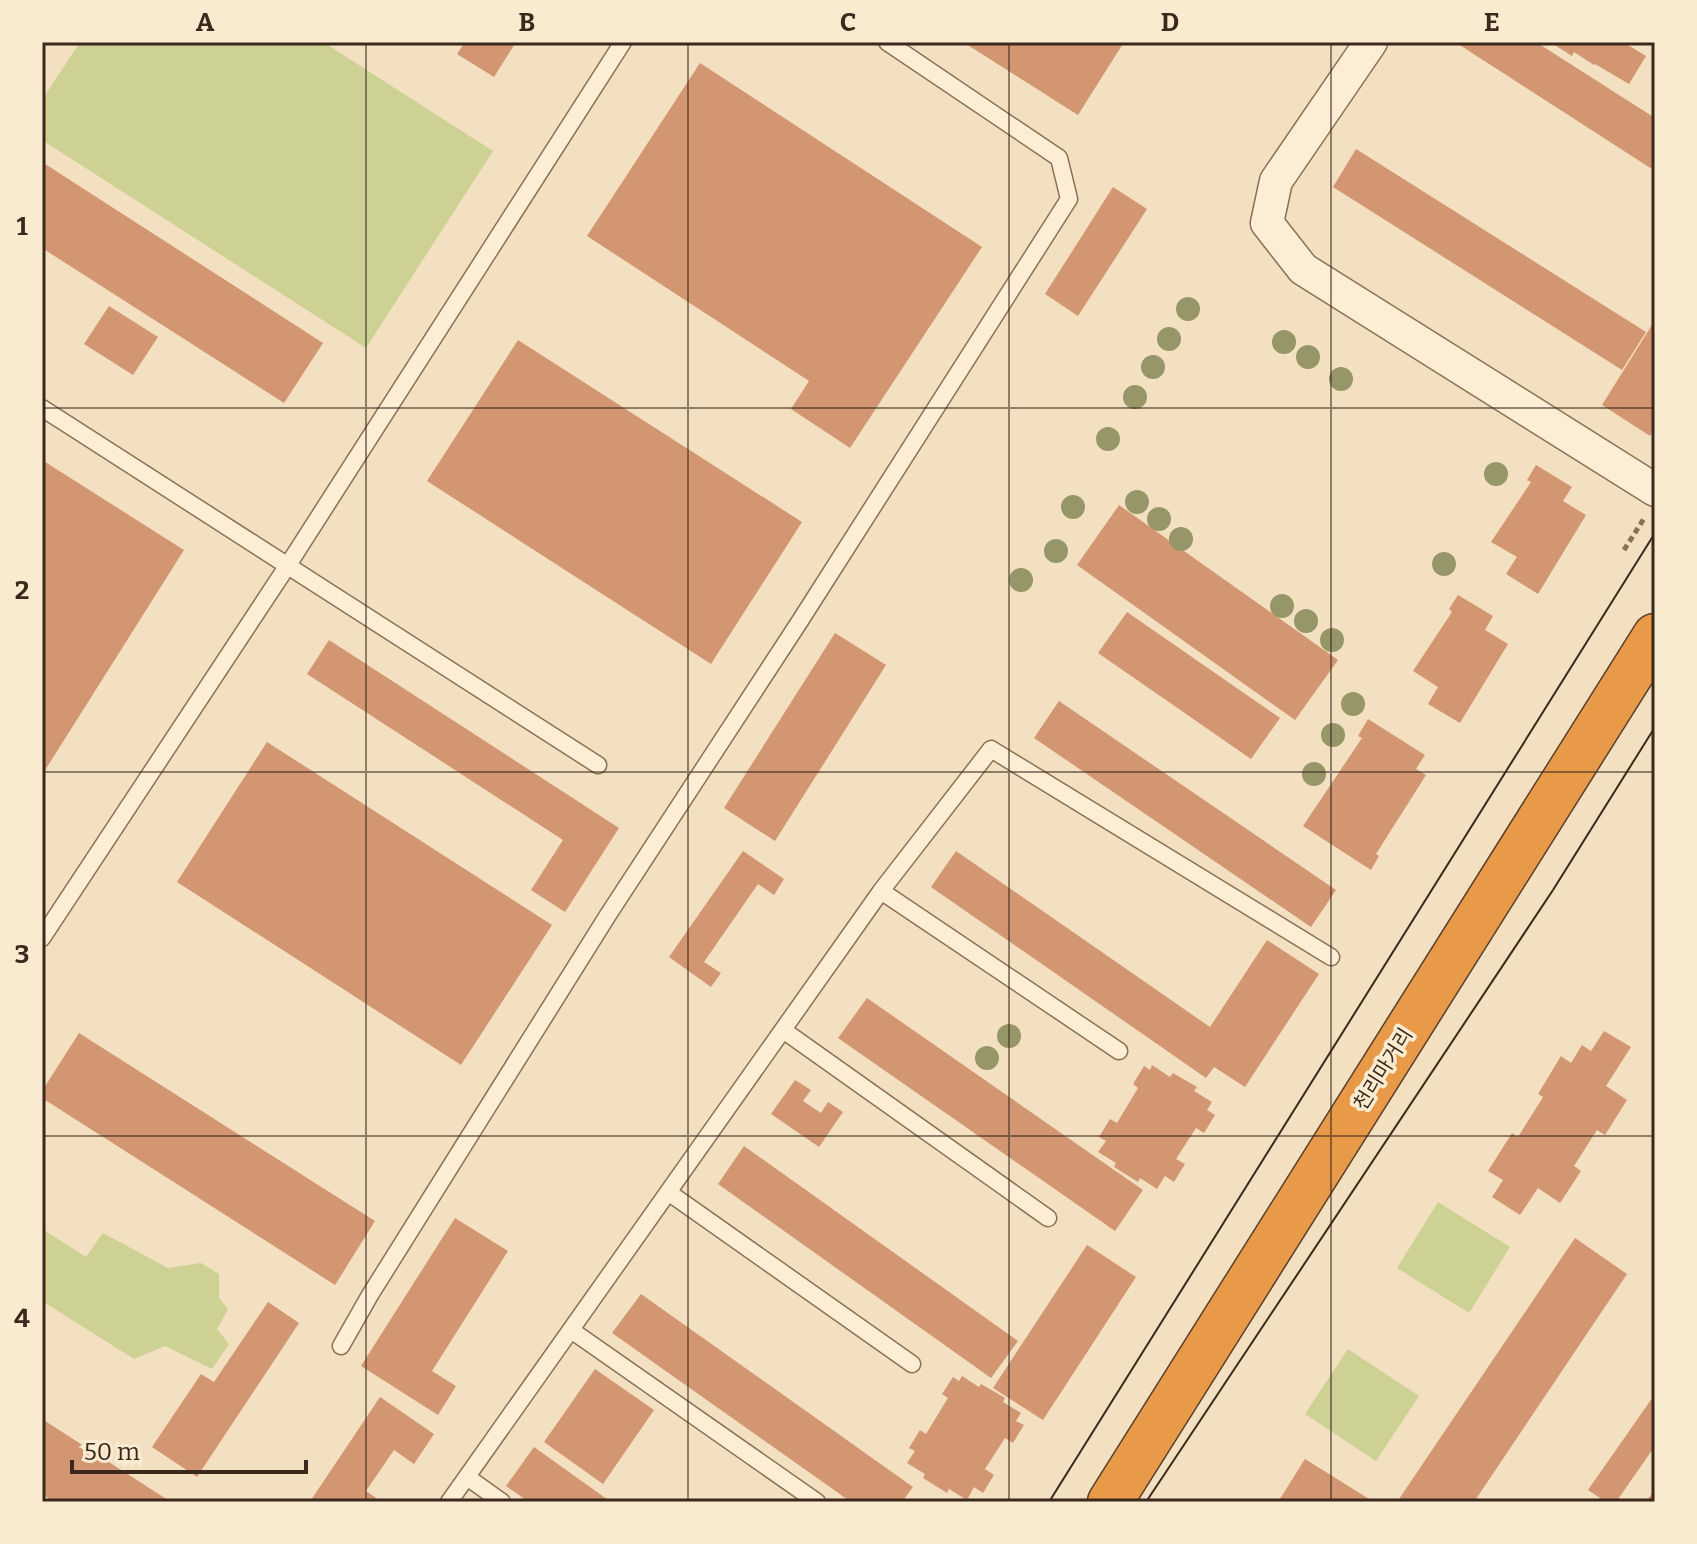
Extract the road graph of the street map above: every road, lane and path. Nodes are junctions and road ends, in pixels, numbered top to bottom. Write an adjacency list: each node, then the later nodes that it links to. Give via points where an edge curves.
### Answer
1 (623, 42): 7 (lane)
2 (887, 42): 18 (lane, via 1059,158 1069,199 608,915)
3 (1371, 42): 5 (street, via 1276,181 1267,223 1303,269)
4 (42, 408): 7 (lane)
5 (1651, 502): 6 (path)
6 (1624, 550)
7 (288, 565): 9 (lane); 11 (lane)
8 (1655, 636): 24 (highway, 천리마거리)
9 (598, 765)
10 (881, 891): 12 (lane, via 991,749); 13 (lane); 14 (lane)
11 (42, 938)
12 (1331, 957)
13 (783, 1030): 15 (lane); 16 (lane)
14 (1119, 1051)
15 (668, 1192): 17 (lane); 19 (lane)
16 (1048, 1218)
17 (571, 1330): 20 (lane); 23 (lane)
18 (341, 1346)
19 (912, 1364)
20 (467, 1477): 21 (lane); 22 (lane)
21 (449, 1502)
22 (502, 1502)
23 (817, 1502)
24 (1110, 1502)

